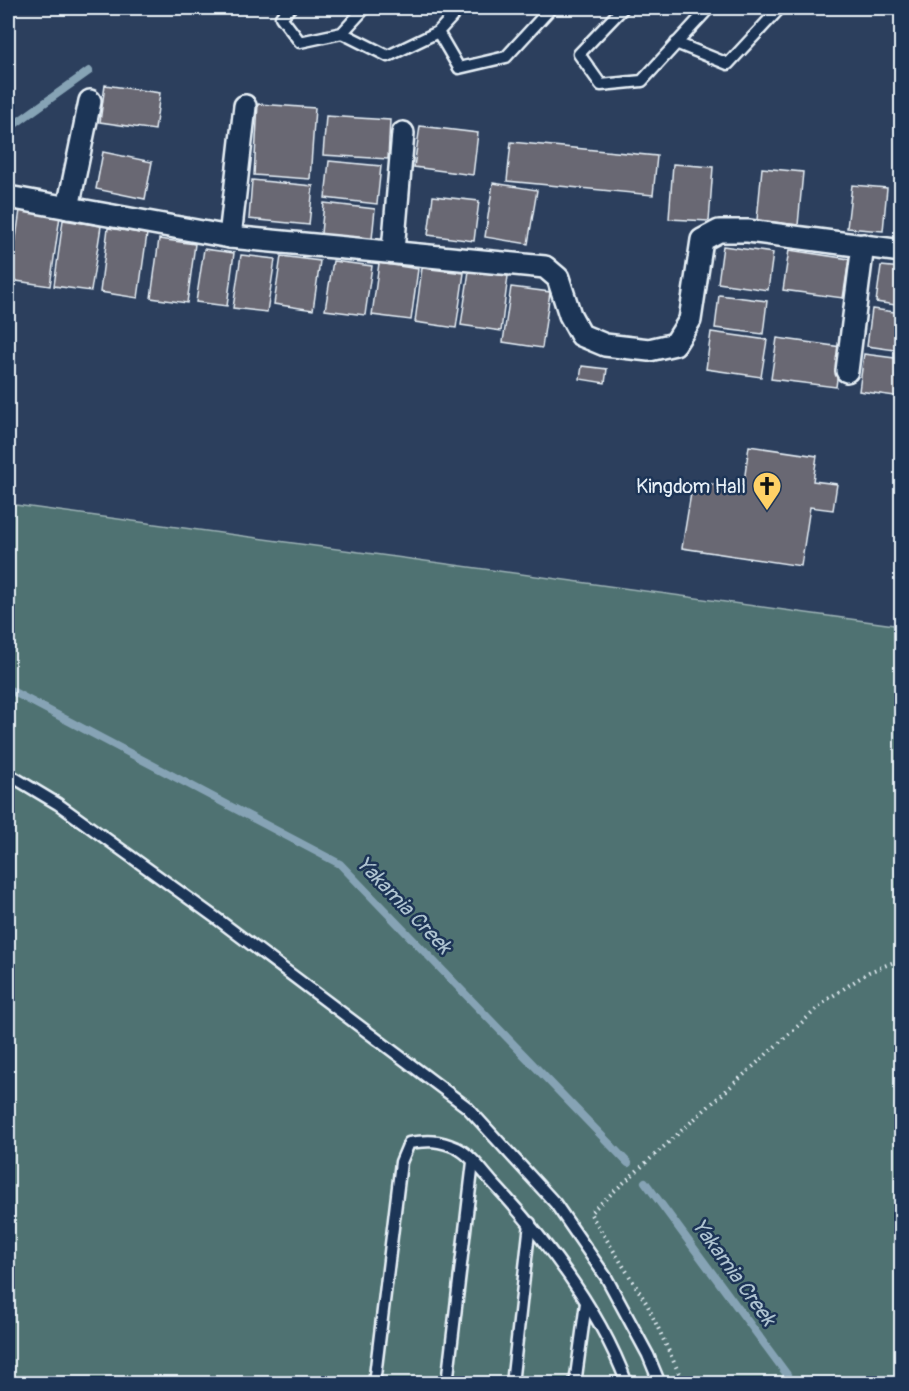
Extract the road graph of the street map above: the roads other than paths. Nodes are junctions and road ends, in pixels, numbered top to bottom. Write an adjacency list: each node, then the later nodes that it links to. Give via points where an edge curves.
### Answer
1 (290, 8): 9 (lane, via 281,17 300,42)
2 (365, 8): 9 (lane)
3 (460, 8): 8 (lane)
4 (551, 8): 8 (lane, via 506,57 459,68)
5 (623, 8): 10 (lane, via 579,54 601,85 642,81)
6 (709, 8): 10 (lane)
7 (780, 8): 10 (lane, via 728,64)
8 (438, 32): 9 (lane, via 388,56)
9 (342, 33)
10 (676, 44)
11 (90, 101): 15 (street)
12 (245, 106): 16 (street)
13 (403, 133): 18 (street)
14 (8, 197): 15 (street)
15 (68, 208): 16 (street)
16 (230, 237): 18 (street)
17 (863, 245): 18 (street, via 719,231 702,240 690,320 675,344 649,350 605,345 581,334 558,278 545,267); 19 (street); 20 (street)
18 (393, 251)
19 (902, 251)
20 (847, 371)
21 (8, 774): 30 (lane, via 58,804 467,1107 555,1203 574,1230 606,1277)
22 (473, 1162): 23 (lane); 25 (lane, via 459,1149 433,1139 409,1143 401,1162); 26 (lane)
23 (530, 1223): 24 (lane); 27 (lane)
24 (586, 1303): 28 (lane); 29 (lane, via 617,1356)
25 (374, 1383)
26 (447, 1383)
27 (512, 1383)
28 (575, 1383)
29 (627, 1383)
30 (660, 1383)

